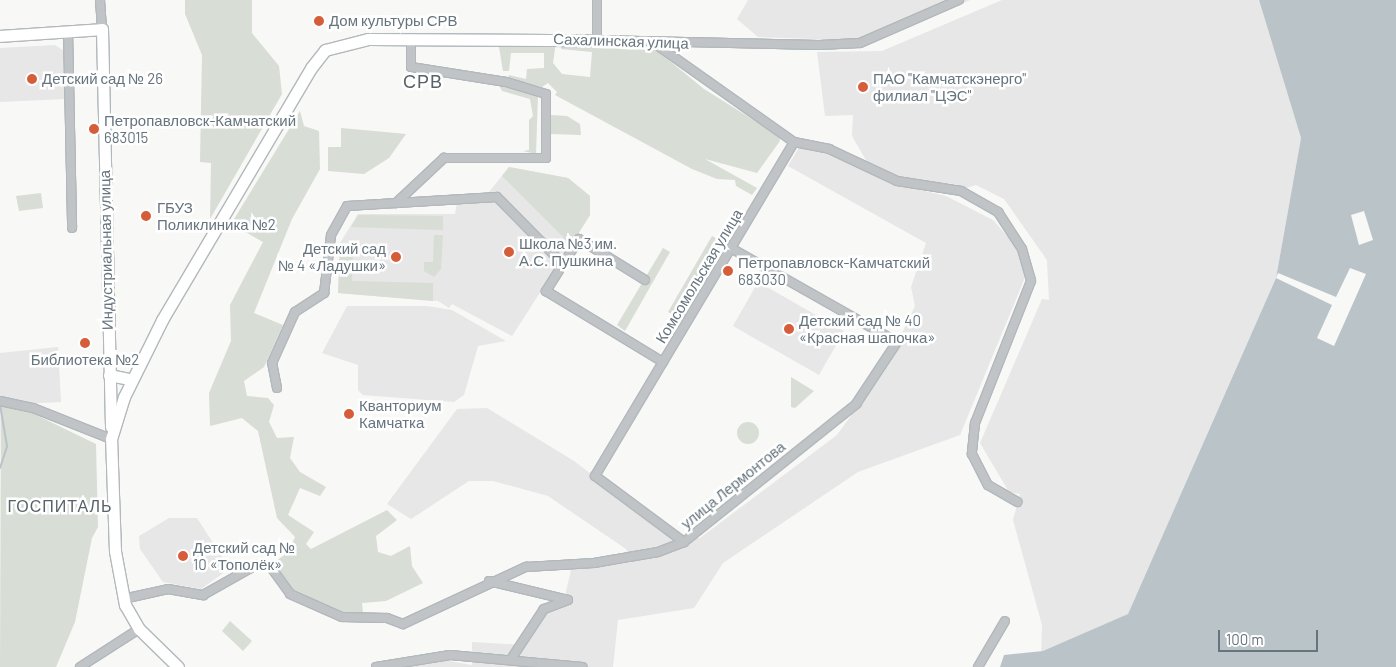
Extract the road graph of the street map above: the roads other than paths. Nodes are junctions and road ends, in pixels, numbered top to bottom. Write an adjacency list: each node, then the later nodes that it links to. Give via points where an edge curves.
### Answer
1 (100, 0): 4 (street, Индустриальная улица)
2 (597, 0): 8 (street)
3 (959, 0): 9 (street, Сахалинская улица, via 860,43)
4 (102, 29): 5 (street); 18 (street, Индустриальная улица)
5 (68, 31): 6 (street); 12 (street)
6 (0, 36)
7 (411, 38): 8 (street, Сахалинская улица); 11 (street, via 411,67 506,82 546,94 546,158 444,158); 17 (street, Сахалинская улица, via 368,39 325,50 162,320)
8 (597, 40): 9 (street, Сахалинская улица)
9 (654, 43): 10 (street)
10 (794, 142): 13 (street, Комсомольская улица); 24 (street, via 829,149 897,181 961,191 998,212 1009,228 1022,249 1031,281 975,423 972,454 988,485)
11 (396, 203): 14 (street, via 497,197); 19 (street, via 347,206 332,236 324,293 295,312 272,363)
12 (72, 228)
13 (731, 248): 16 (street, Комсомольская улица); 25 (street, улица Лермонтова, via 897,342 856,404)
14 (563, 264): 15 (street, via 579,239); 16 (street, via 546,292)
15 (645, 280)
16 (663, 362): 25 (street, Комсомольская улица, via 596,476)
17 (133, 375): 18 (street); 20 (street, Сахалинская улица); 21 (street)
18 (109, 376): 21 (street, Индустриальная улица)
19 (277, 388)
20 (124, 397): 21 (street); 23 (street, Сахалинская улица)
21 (110, 399): 23 (street, Индустриальная улица)
22 (3, 401): 23 (street)
23 (111, 439): 27 (street, Индустриальная улица, via 115,550)
24 (1018, 502)
25 (684, 542): 26 (street, улица Лермонтова, via 658,552 594,563 526,567)
26 (490, 581): 27 (street, улица Лермонтова, via 461,600 403,624 388,618 342,617 290,594 270,566 256,565 203,595 168,589); 30 (street, via 568,600 544,609)
27 (123, 599): 29 (street, Индустриальная улица)
28 (1005, 620): 35 (street)
29 (139, 629): 31 (street); 32 (street, Индустриальная улица)
30 (511, 659): 33 (street, via 450,655); 34 (street)
31 (80, 667)
32 (178, 667)
33 (376, 667)
34 (582, 667)
35 (978, 667)

